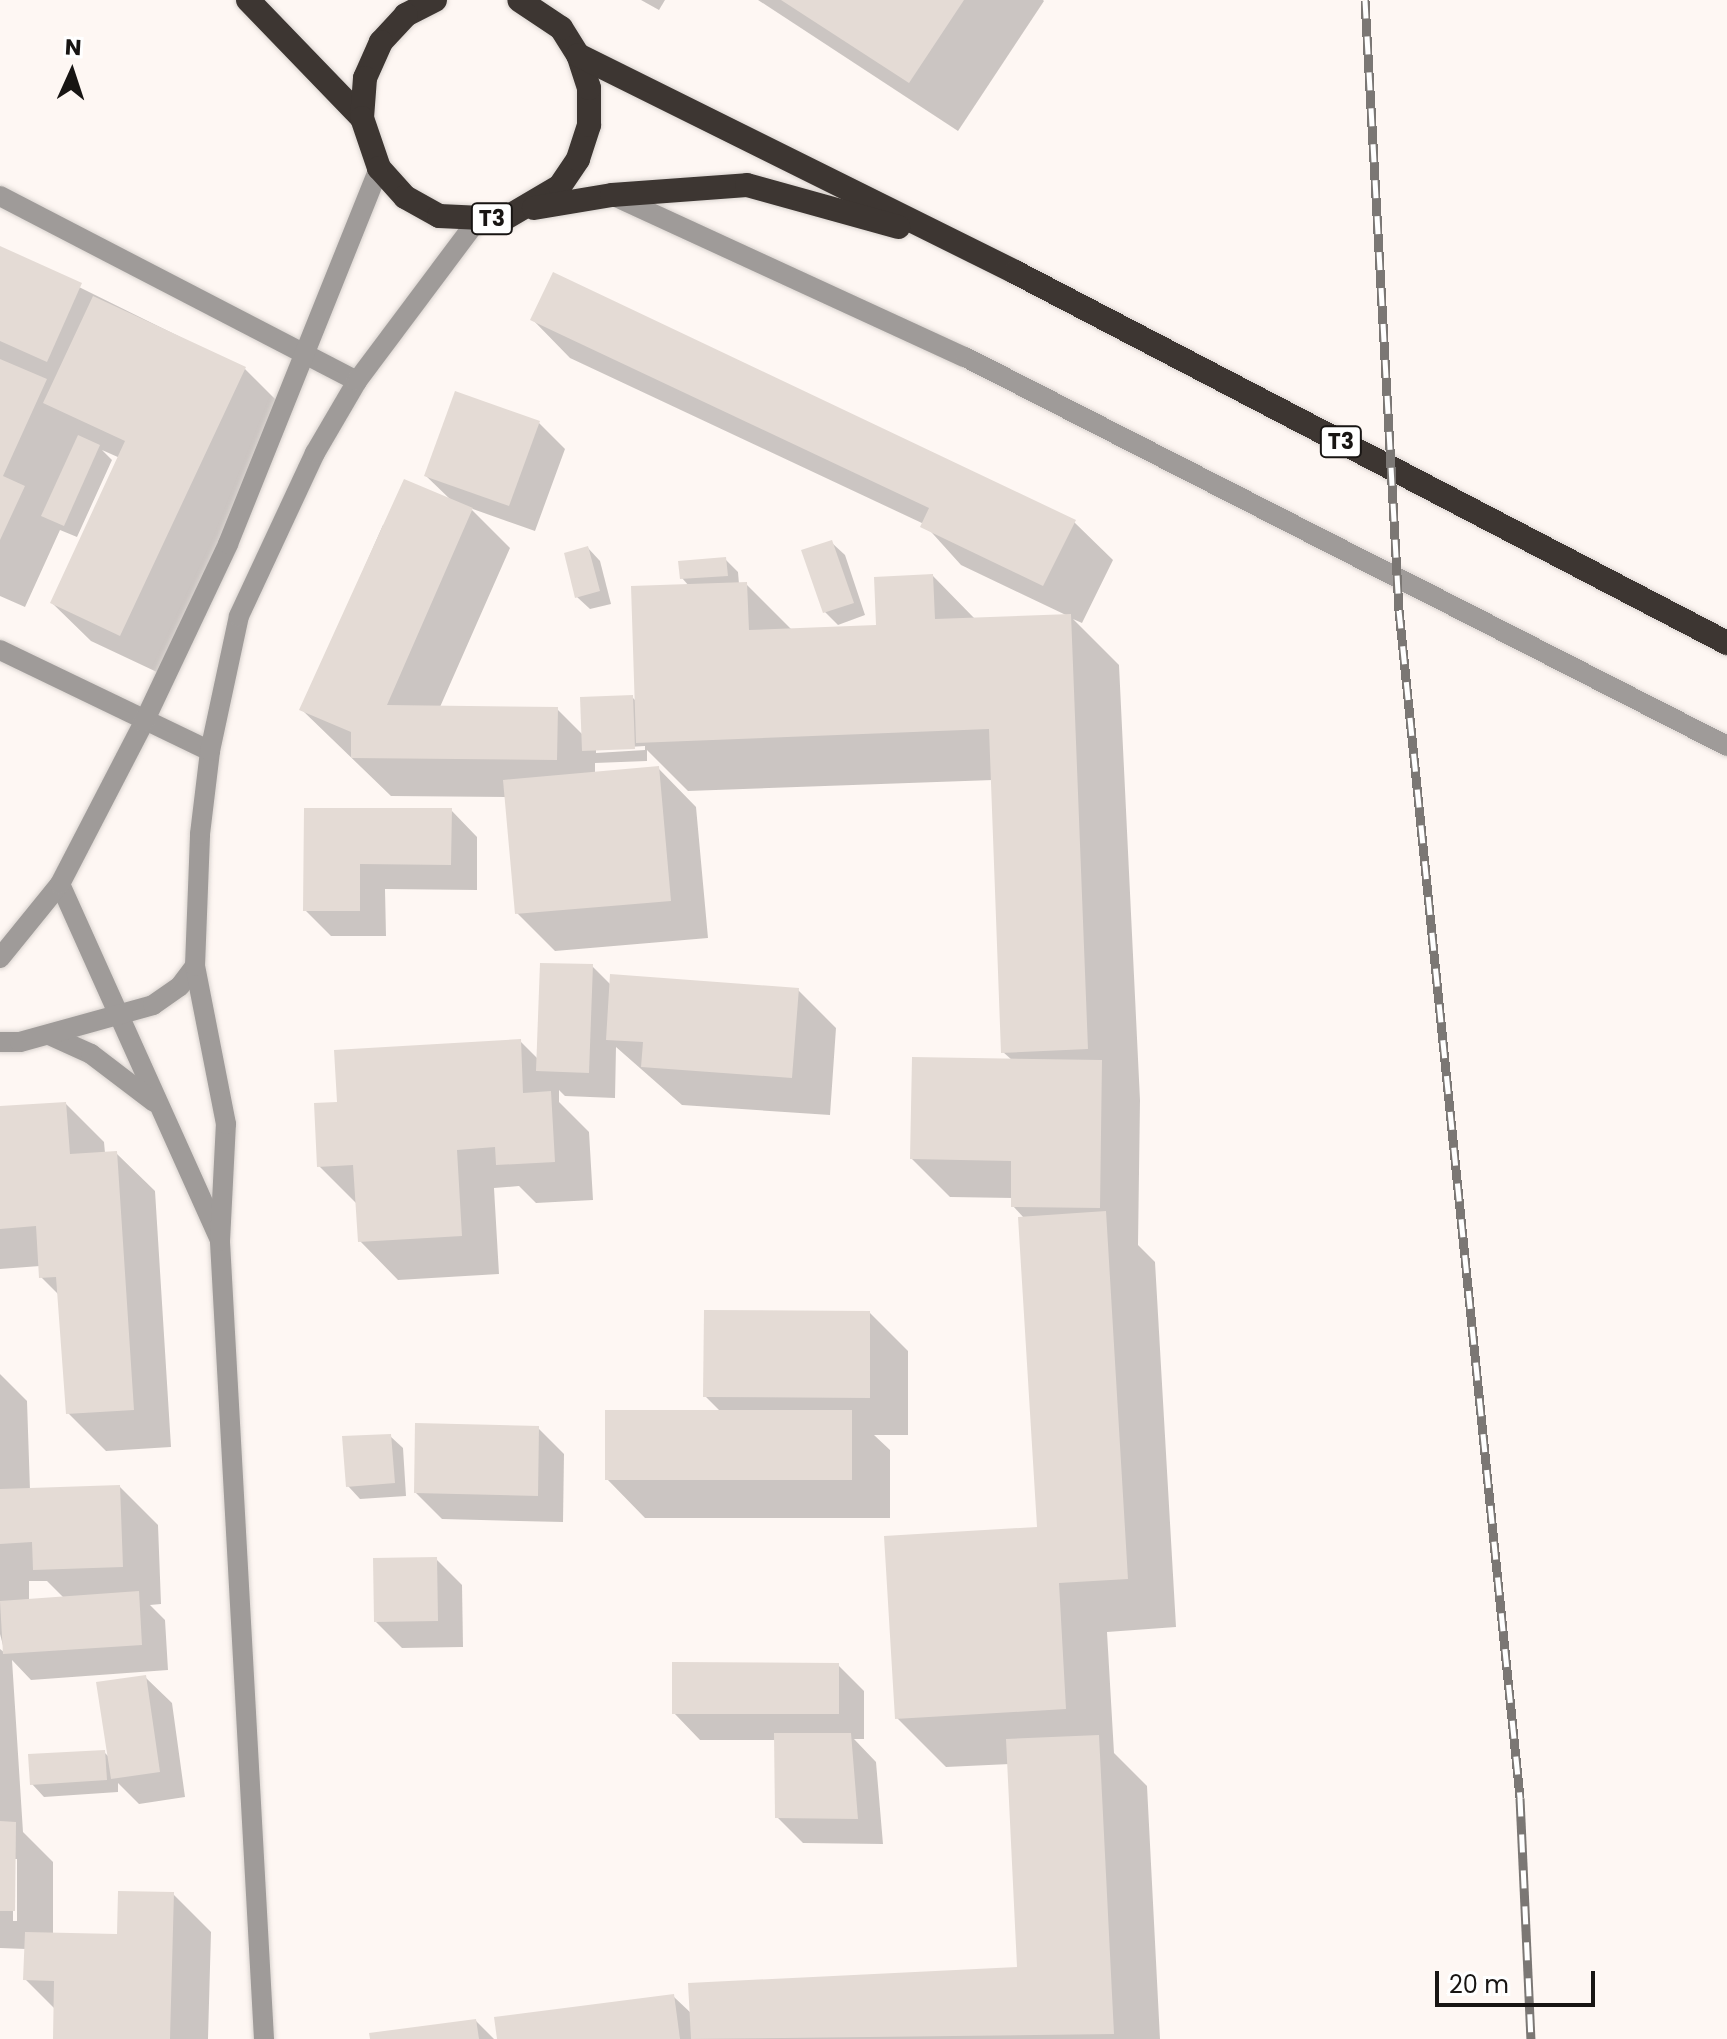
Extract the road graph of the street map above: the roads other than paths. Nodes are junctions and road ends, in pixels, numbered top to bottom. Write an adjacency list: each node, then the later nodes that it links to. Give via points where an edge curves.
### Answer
1 (248, 0): 5 (highway, T3)
2 (435, 0): 5 (highway, T3, via 406,15 381,42 365,78)
3 (519, 0): 4 (highway, T3, via 561,28)
4 (578, 55): 9 (highway, T3, via 589,88 586,137 560,186); 11 (highway, T3)
5 (362, 118): 6 (highway, T3)
6 (379, 168): 10 (highway, T3, via 405,197 439,216); 12 (street)
7 (612, 195): 9 (highway, T3); 11 (highway, T3, via 747,185); 17 (street, via 965,357)
8 (0, 196): 12 (street)
9 (528, 209): 10 (highway, T3, via 504,219)
10 (478, 219): 13 (street)
11 (954, 243): 14 (highway, T3)
12 (306, 359): 13 (street); 16 (street, via 228,544)
13 (357, 381): 18 (street, via 315,453 239,616)
14 (1727, 643)
15 (0, 650): 16 (street)
16 (144, 722): 18 (street); 19 (street)
17 (1727, 746)
18 (210, 751): 21 (street, via 197,866)
19 (60, 884): 20 (street); 22 (street)
20 (0, 958)
21 (195, 966): 22 (street, via 180,986 153,1005); 26 (street, via 226,1124)
22 (117, 1019): 23 (street); 25 (street)
23 (49, 1035): 24 (street); 25 (street, via 91,1054)
24 (0, 1042)
25 (163, 1110): 26 (street)
26 (220, 1241): 27 (street)
27 (264, 2039)

